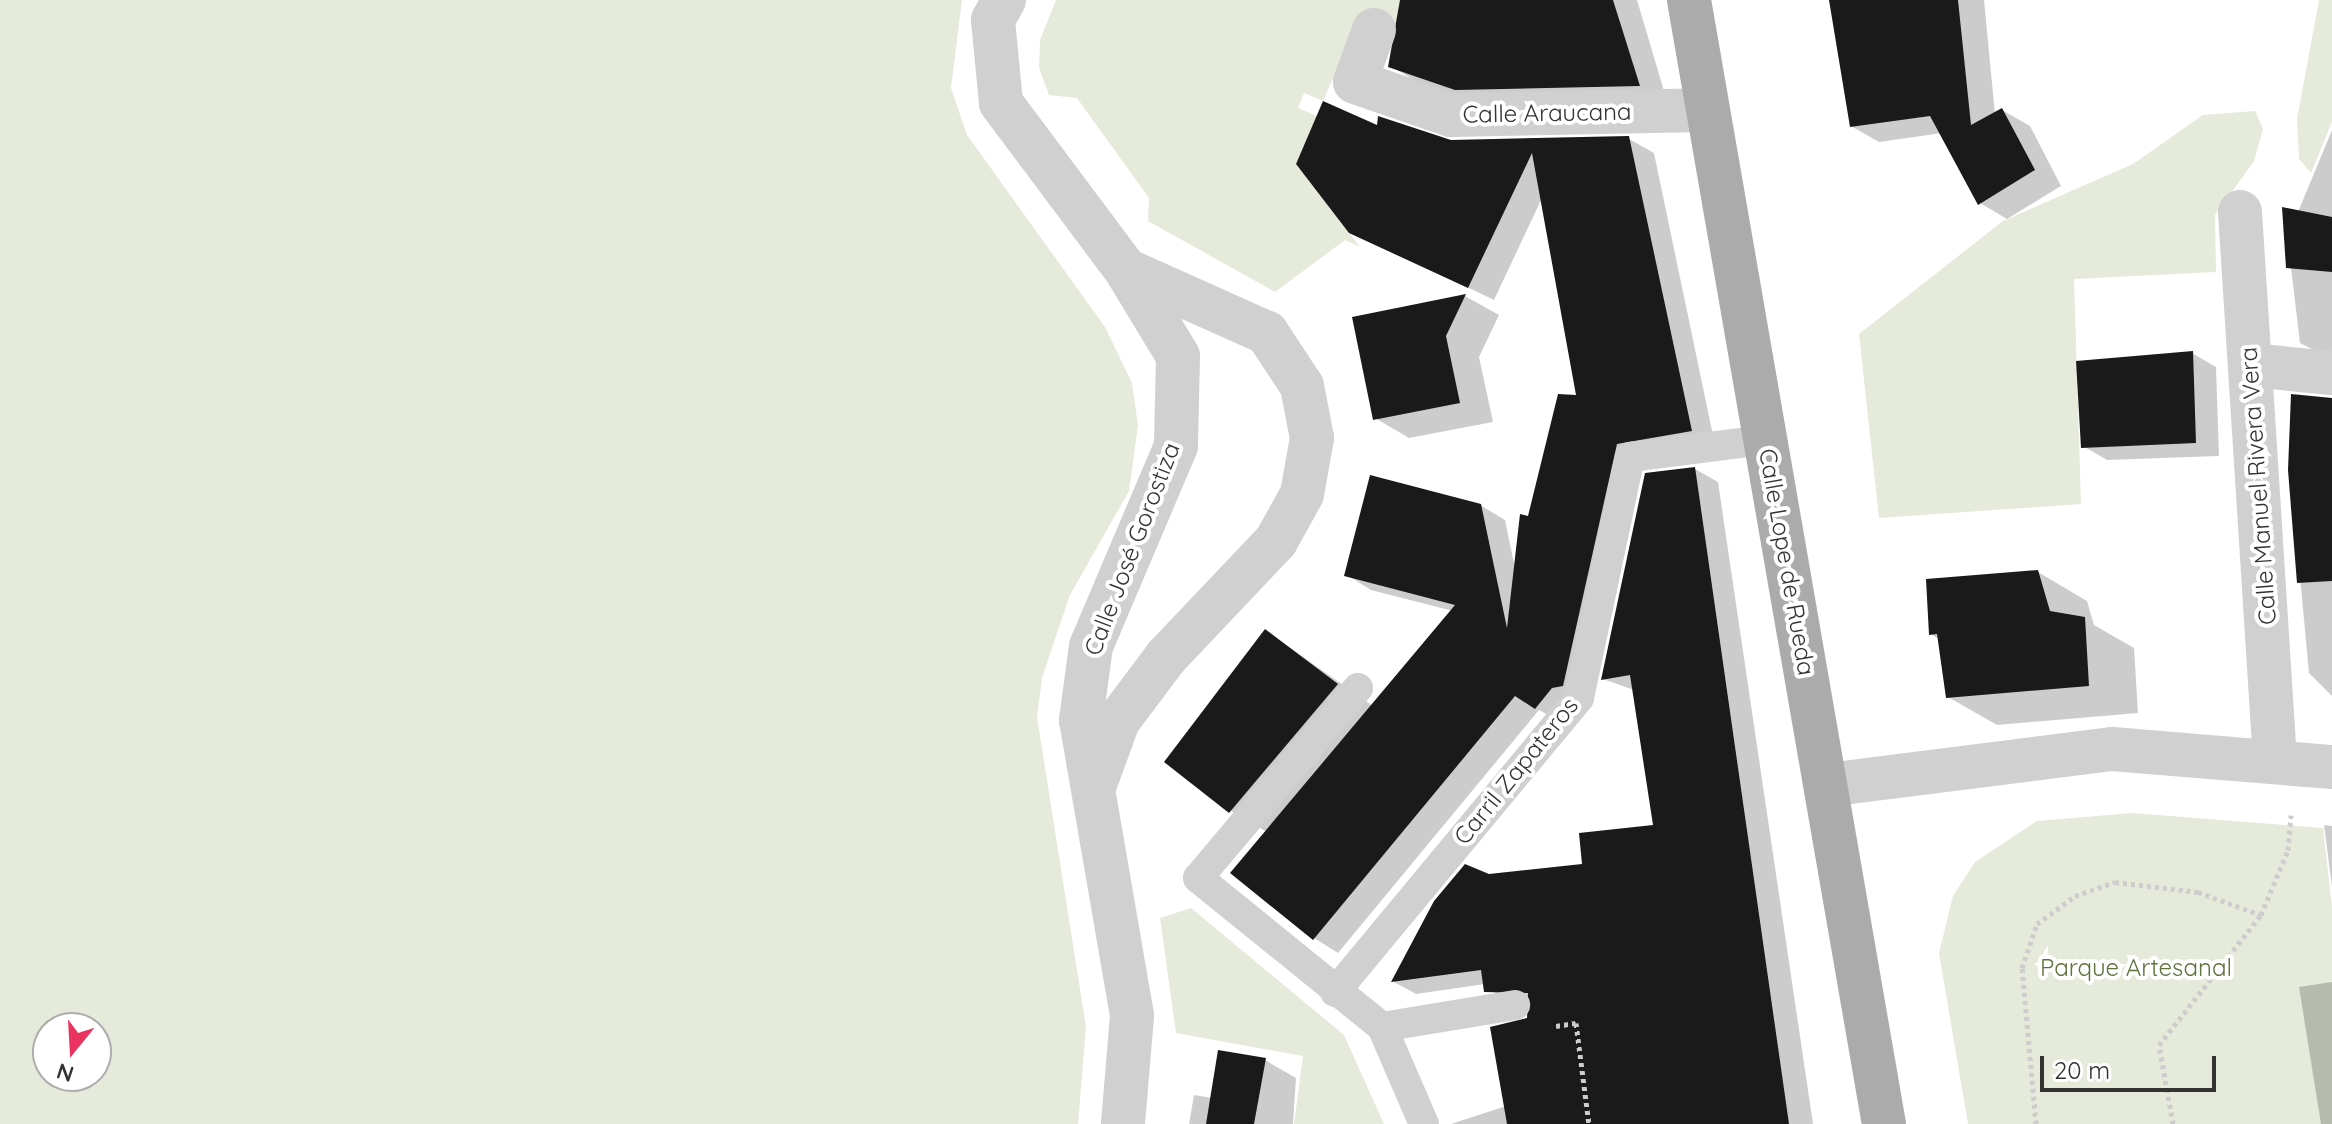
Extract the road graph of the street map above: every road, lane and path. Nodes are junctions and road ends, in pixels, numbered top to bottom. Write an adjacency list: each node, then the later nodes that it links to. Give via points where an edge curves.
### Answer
1 (1004, 0): 6 (street, Calle José Gorostiza, via 993,20 1001,103)
2 (1689, 0): 4 (main road, Calle Lope de Rueda)
3 (1374, 30): 4 (street, Calle Araucana, via 1355,82 1451,115)
4 (1705, 110): 9 (main road, Calle Lope de Rueda)
5 (2240, 212): 7 (street, Calle Manuel Rivera Vera)
6 (1126, 270): 13 (street, Calle José Gorostiza, via 1178,356 1176,446 1091,646 1081,720); 13 (street, Calle José Gorostiza, via 1267,333 1302,386 1312,438 1302,494 1276,541 1118,721)
7 (2250, 365): 8 (street); 11 (street, Calle Manuel Rivera Vera)
8 (2332, 373)
9 (1765, 440): 12 (main road, Calle Lope de Rueda); 15 (lane, Carril Zapateros, via 1630,457 1579,698)
10 (1358, 688): 15 (lane, via 1198,878)
11 (2301, 764): 12 (street, via 2112,749); 14 (path, via 2288,850)
12 (1827, 785): 22 (main road, Calle Lope de Rueda)
13 (1091, 793): 19 (street, Calle José Gorostiza, via 1132,1016)
14 (2261, 915): 23 (path, via 2198,892 2115,882 2075,896 2037,924 2022,968); 24 (path, via 2159,1045)
15 (1335, 992): 18 (lane)
16 (1515, 1005): 18 (lane)
17 (1576, 1023): 21 (path)
18 (1382, 1027): 20 (lane)
19 (1123, 1124)
20 (1424, 1124)
21 (1589, 1124)
22 (1884, 1124)
23 (2036, 1124)
24 (2173, 1124)

